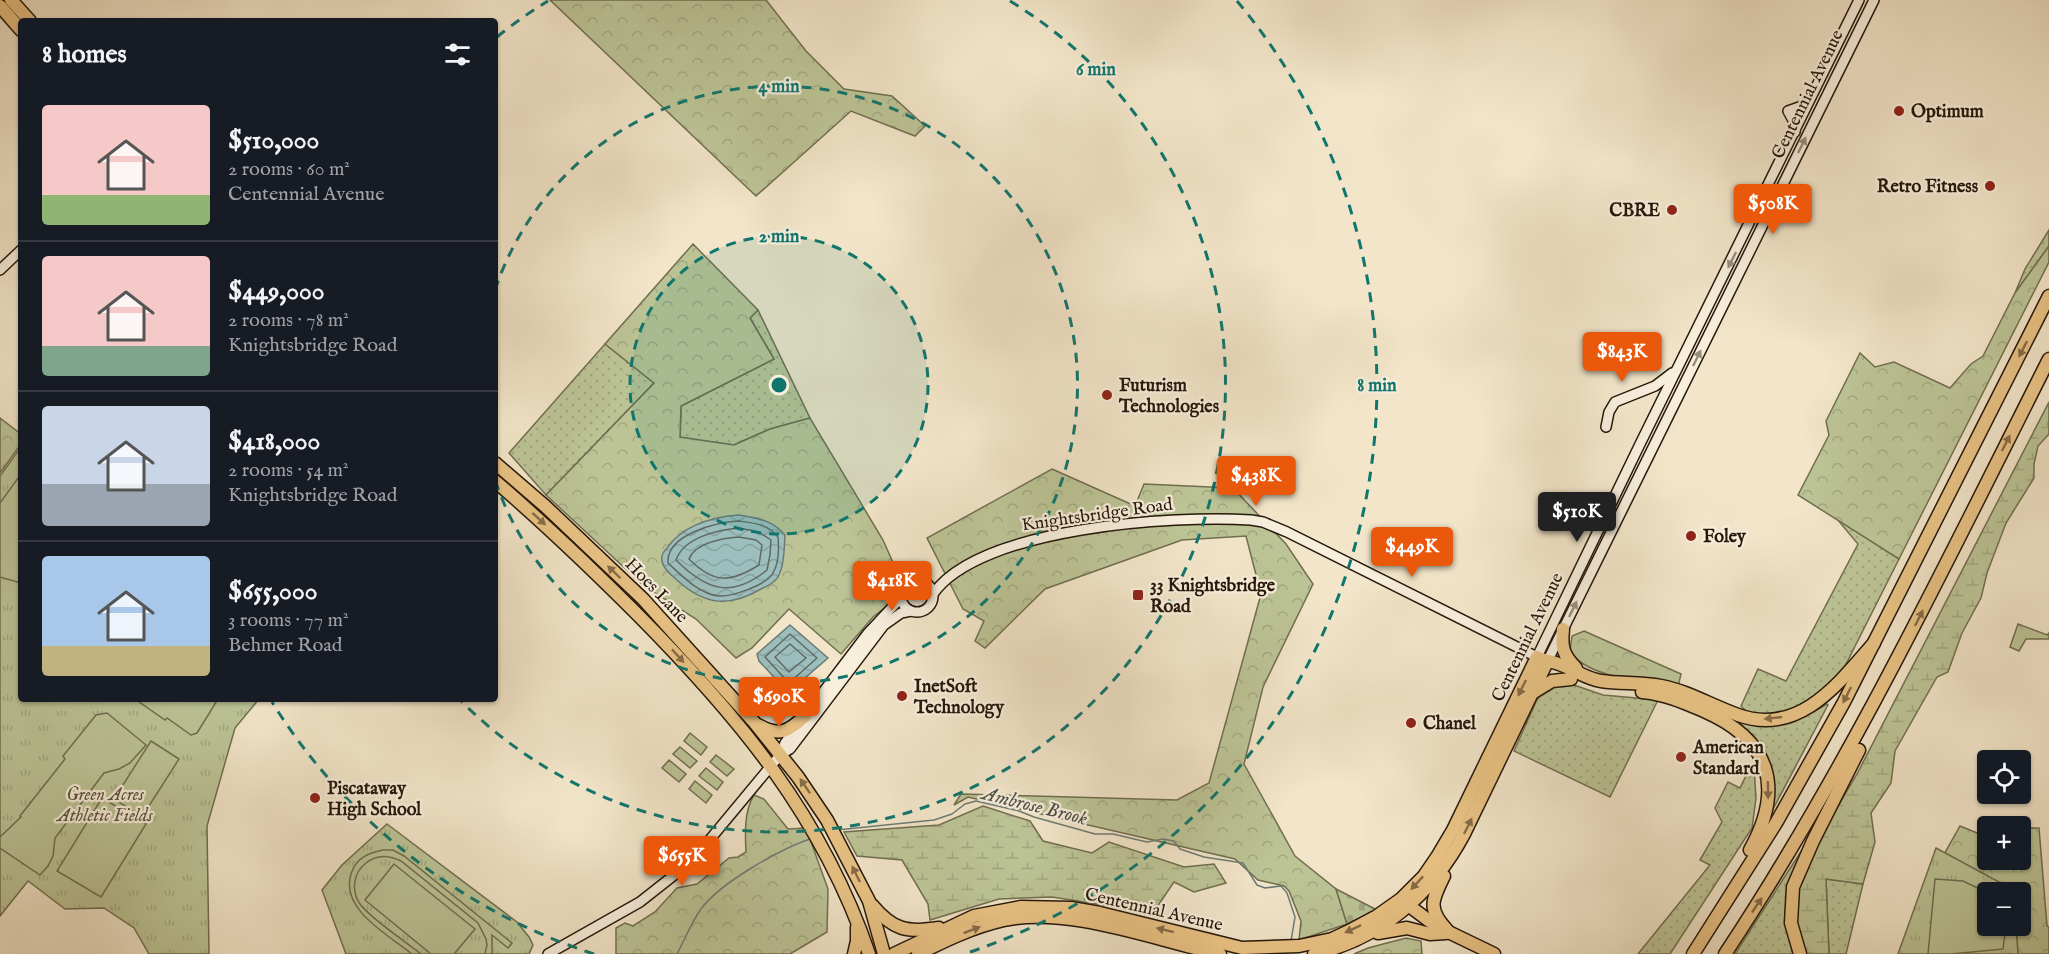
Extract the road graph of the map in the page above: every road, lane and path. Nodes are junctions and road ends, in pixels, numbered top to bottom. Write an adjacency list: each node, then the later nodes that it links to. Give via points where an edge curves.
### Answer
1 (11, 0): 5 (highway)
2 (1859, 0): 7 (main road, Centennial Avenue)
3 (1874, 0): 22 (main road, Centennial Avenue, one-way to 3)
4 (0, 6): 6 (highway)
5 (27, 18)
6 (18, 27)
7 (1810, 100): 8 (main road, Centennial Avenue); 8 (main road, via 1788,111)
8 (1795, 133): 13 (main road, Centennial Avenue, one-way to 13)
9 (18, 253): 10 (main road)
10 (0, 270)
11 (2049, 296): 23 (highway, one-way to 23)
12 (2049, 359): 27 (highway, one-way to 12)
13 (1678, 367): 14 (main road, via 1655,386 1615,402); 24 (main road, Centennial Avenue)
14 (1606, 427)
15 (498, 466): 29 (highway, Hoes Lane, one-way to 15, via 643,599)
16 (498, 484): 31 (highway, Hoes Lane, one-way to 31, via 672,649)
17 (952, 576): 18 (main road, Knightsbridge Road); 19 (main road, Knightsbridge Road); 24 (main road, Knightsbridge Road, via 991,554 1039,538 1151,521 1251,520 1287,532)
18 (925, 582): 19 (main road); 20 (main road, via 908,583)
19 (933, 594): 21 (main road, via 928,608)
20 (901, 595): 21 (main road, via 903,605); 28 (main road)
21 (911, 611): 30 (main road, via 884,626 790,749)
22 (1563, 629): 24 (main road, Centennial Avenue); 25 (highway, via 1563,654)
23 (1874, 643): 25 (highway, one-way to 25, via 1816,703 1793,715 1770,719 1738,715 1660,686); 33 (highway, one-way to 33)
24 (1542, 659): 25 (highway, via 1554,670); 26 (highway, Centennial Avenue); 35 (highway, Centennial Avenue, one-way to 35, via 1446,844)
25 (1577, 677): 26 (highway, via 1551,681); 33 (highway, one-way to 33, via 1598,688 1677,699 1723,719 1749,741 1765,767 1769,793 1763,824 1743,863)
26 (1532, 694): 32 (highway, Centennial Avenue, one-way to 26)
27 (1868, 714): 51 (highway, one-way to 27, via 1791,852); 52 (highway, via 1870,727 1792,887 1791,923)
28 (805, 716): 29 (highway, via 782,732 767,730); 30 (main road)
29 (754, 722): 30 (highway, Hoes Lane)
30 (780, 755): 31 (main road); 34 (highway, Hoes Lane, one-way to 30, via 827,820)
31 (771, 766): 36 (highway, Hoes Lane, via 811,825); 41 (main road, via 692,861 640,902)
32 (1453, 854): 35 (highway, Centennial Avenue, via 1434,881); 38 (highway, via 1433,905)
33 (1746, 872): 50 (highway)
34 (869, 901): 37 (highway, via 887,921 905,930); 44 (highway)
35 (1405, 903): 37 (highway, Centennial Avenue, one-way to 37, via 1332,939 1284,948 1242,948 1100,913 1045,906 998,910); 38 (highway); 39 (highway, Centennial Avenue)
36 (857, 917): 42 (highway); 43 (highway, Hoes Lane)
37 (952, 926): 45 (highway, Centennial Avenue)
38 (1449, 934): 39 (highway, via 1407,928); 49 (highway)
39 (1366, 936): 48 (highway, Centennial Avenue)
40 (927, 951): 46 (highway, Centennial Avenue); 47 (highway, Centennial Avenue, one-way to 47, via 978,927 1035,916 1065,918)
41 (548, 954)
42 (854, 954)
43 (869, 954)
44 (884, 954)
45 (894, 954)
46 (918, 954)
47 (1220, 954)
48 (1314, 954)
49 (1494, 954)
50 (1693, 954)
51 (1725, 954)
52 (1800, 954)

